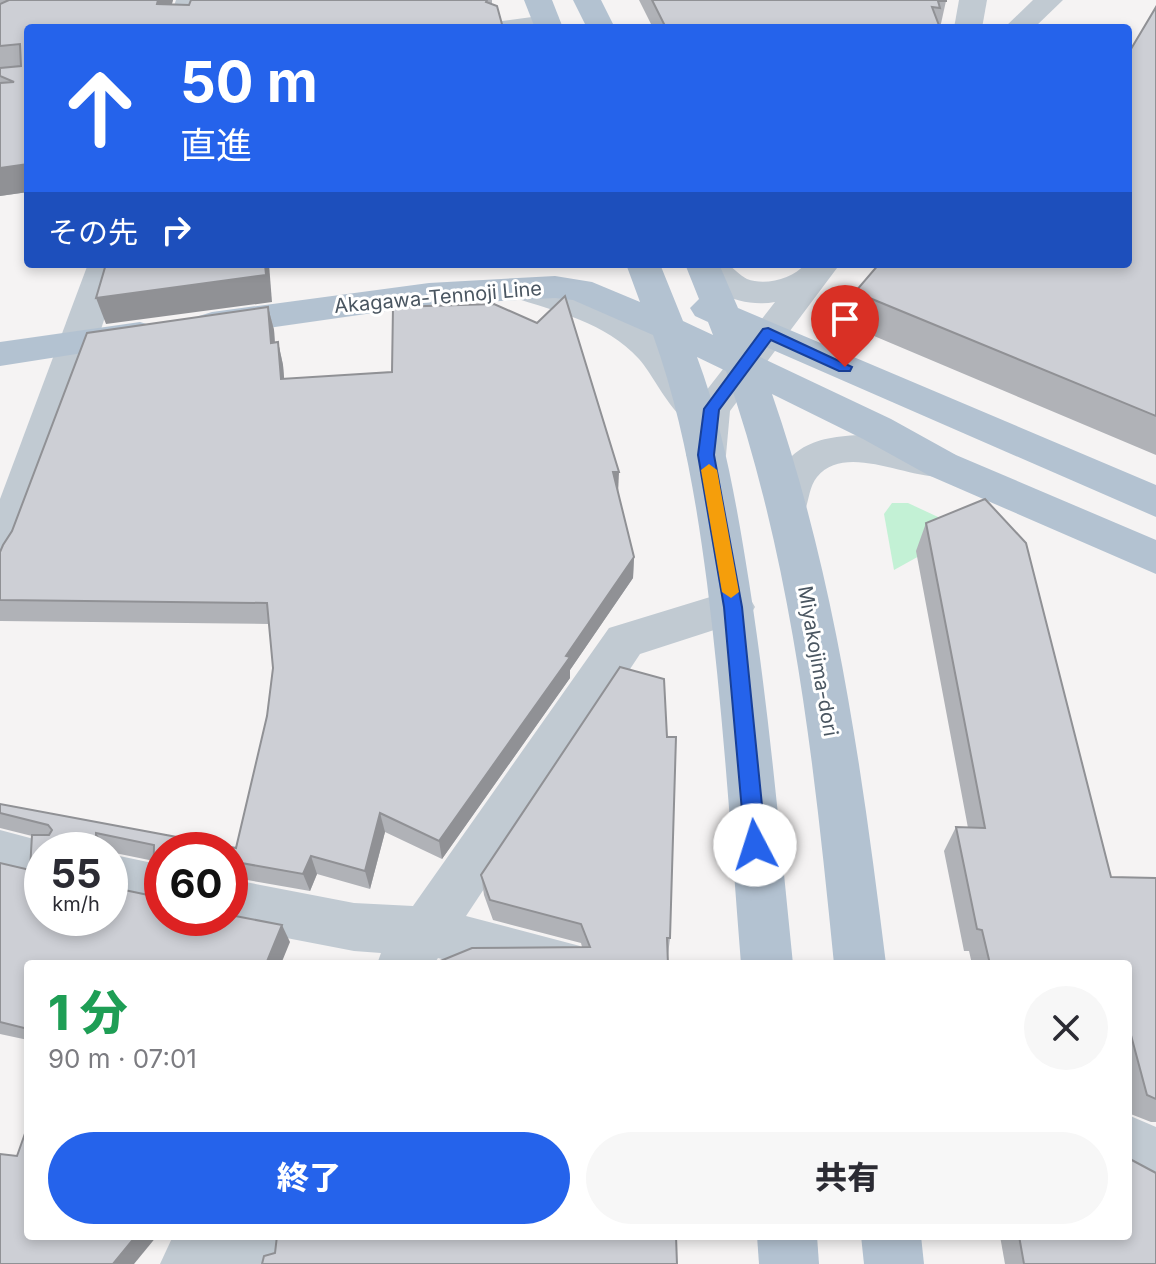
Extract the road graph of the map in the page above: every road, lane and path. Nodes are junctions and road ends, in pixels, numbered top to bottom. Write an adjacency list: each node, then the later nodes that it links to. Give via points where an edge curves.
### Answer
1 (190, 0): 6 (street)
2 (587, 0): 8 (main road)
3 (973, 0): 9 (street)
4 (1049, 0): 10 (street)
5 (544, 17): 7 (street)
6 (181, 24)
7 (519, 24)
8 (599, 24)
9 (969, 24)
10 (1022, 24)
11 (104, 268): 22 (street)
12 (425, 268): 19 (main road, Akagawa-Tennoji Line)
13 (599, 268): 17 (main road, Akagawa-Tennoji Line)
14 (706, 268): 20 (main road)
15 (709, 268): 16 (street, via 736,288 761,294 786,291)
16 (817, 271): 24 (street)
17 (647, 275): 20 (main road, Akagawa-Tennoji Line); 23 (main road)
18 (524, 289): 19 (main road, Akagawa-Tennoji Line); 23 (main road, Akagawa-Tennoji Line, via 580,290); 26 (street, via 621,324 643,342)
19 (174, 314): 22 (main road, Akagawa-Tennoji Line)
20 (724, 314): 24 (main road, Akagawa-Tennoji Line)
21 (0, 323): 22 (main road, Akagawa-Tennoji Line)
22 (84, 327): 25 (main road, Akagawa-Tennoji Line); 31 (street)
23 (666, 327): 24 (main road, Akagawa-Tennoji Line); 26 (main road)
24 (756, 349): 27 (street, via 711,409); 28 (main road, Akagawa-Tennoji Line); 29 (main road, Akagawa-Tennoji Line); 30 (main road, Miyakojima-dori)
25 (0, 354)
26 (695, 408): 27 (main road)
27 (706, 455): 33 (main road)
28 (942, 465): 30 (street, via 882,450 833,450 804,467 793,481); 32 (main road, Akagawa-Tennoji Line)
29 (1156, 502)
30 (788, 507): 40 (main road, Miyakojima-dori, via 815,624)
31 (0, 552)
32 (1156, 558)
33 (733, 607): 37 (street, via 625,641); 39 (main road)
34 (0, 853): 35 (street)
35 (24, 858)
36 (248, 906): 37 (street, via 354,927)
37 (415, 948): 38 (street)
38 (524, 960)
39 (767, 960)
40 (860, 960)
41 (1132, 1146): 42 (street)
42 (1156, 1158)
43 (207, 1240): 47 (street)
44 (255, 1240): 48 (street)
45 (787, 1240): 49 (main road)
46 (891, 1240): 50 (main road)
47 (190, 1264)
48 (252, 1264)
49 (789, 1264)
50 (894, 1264)

